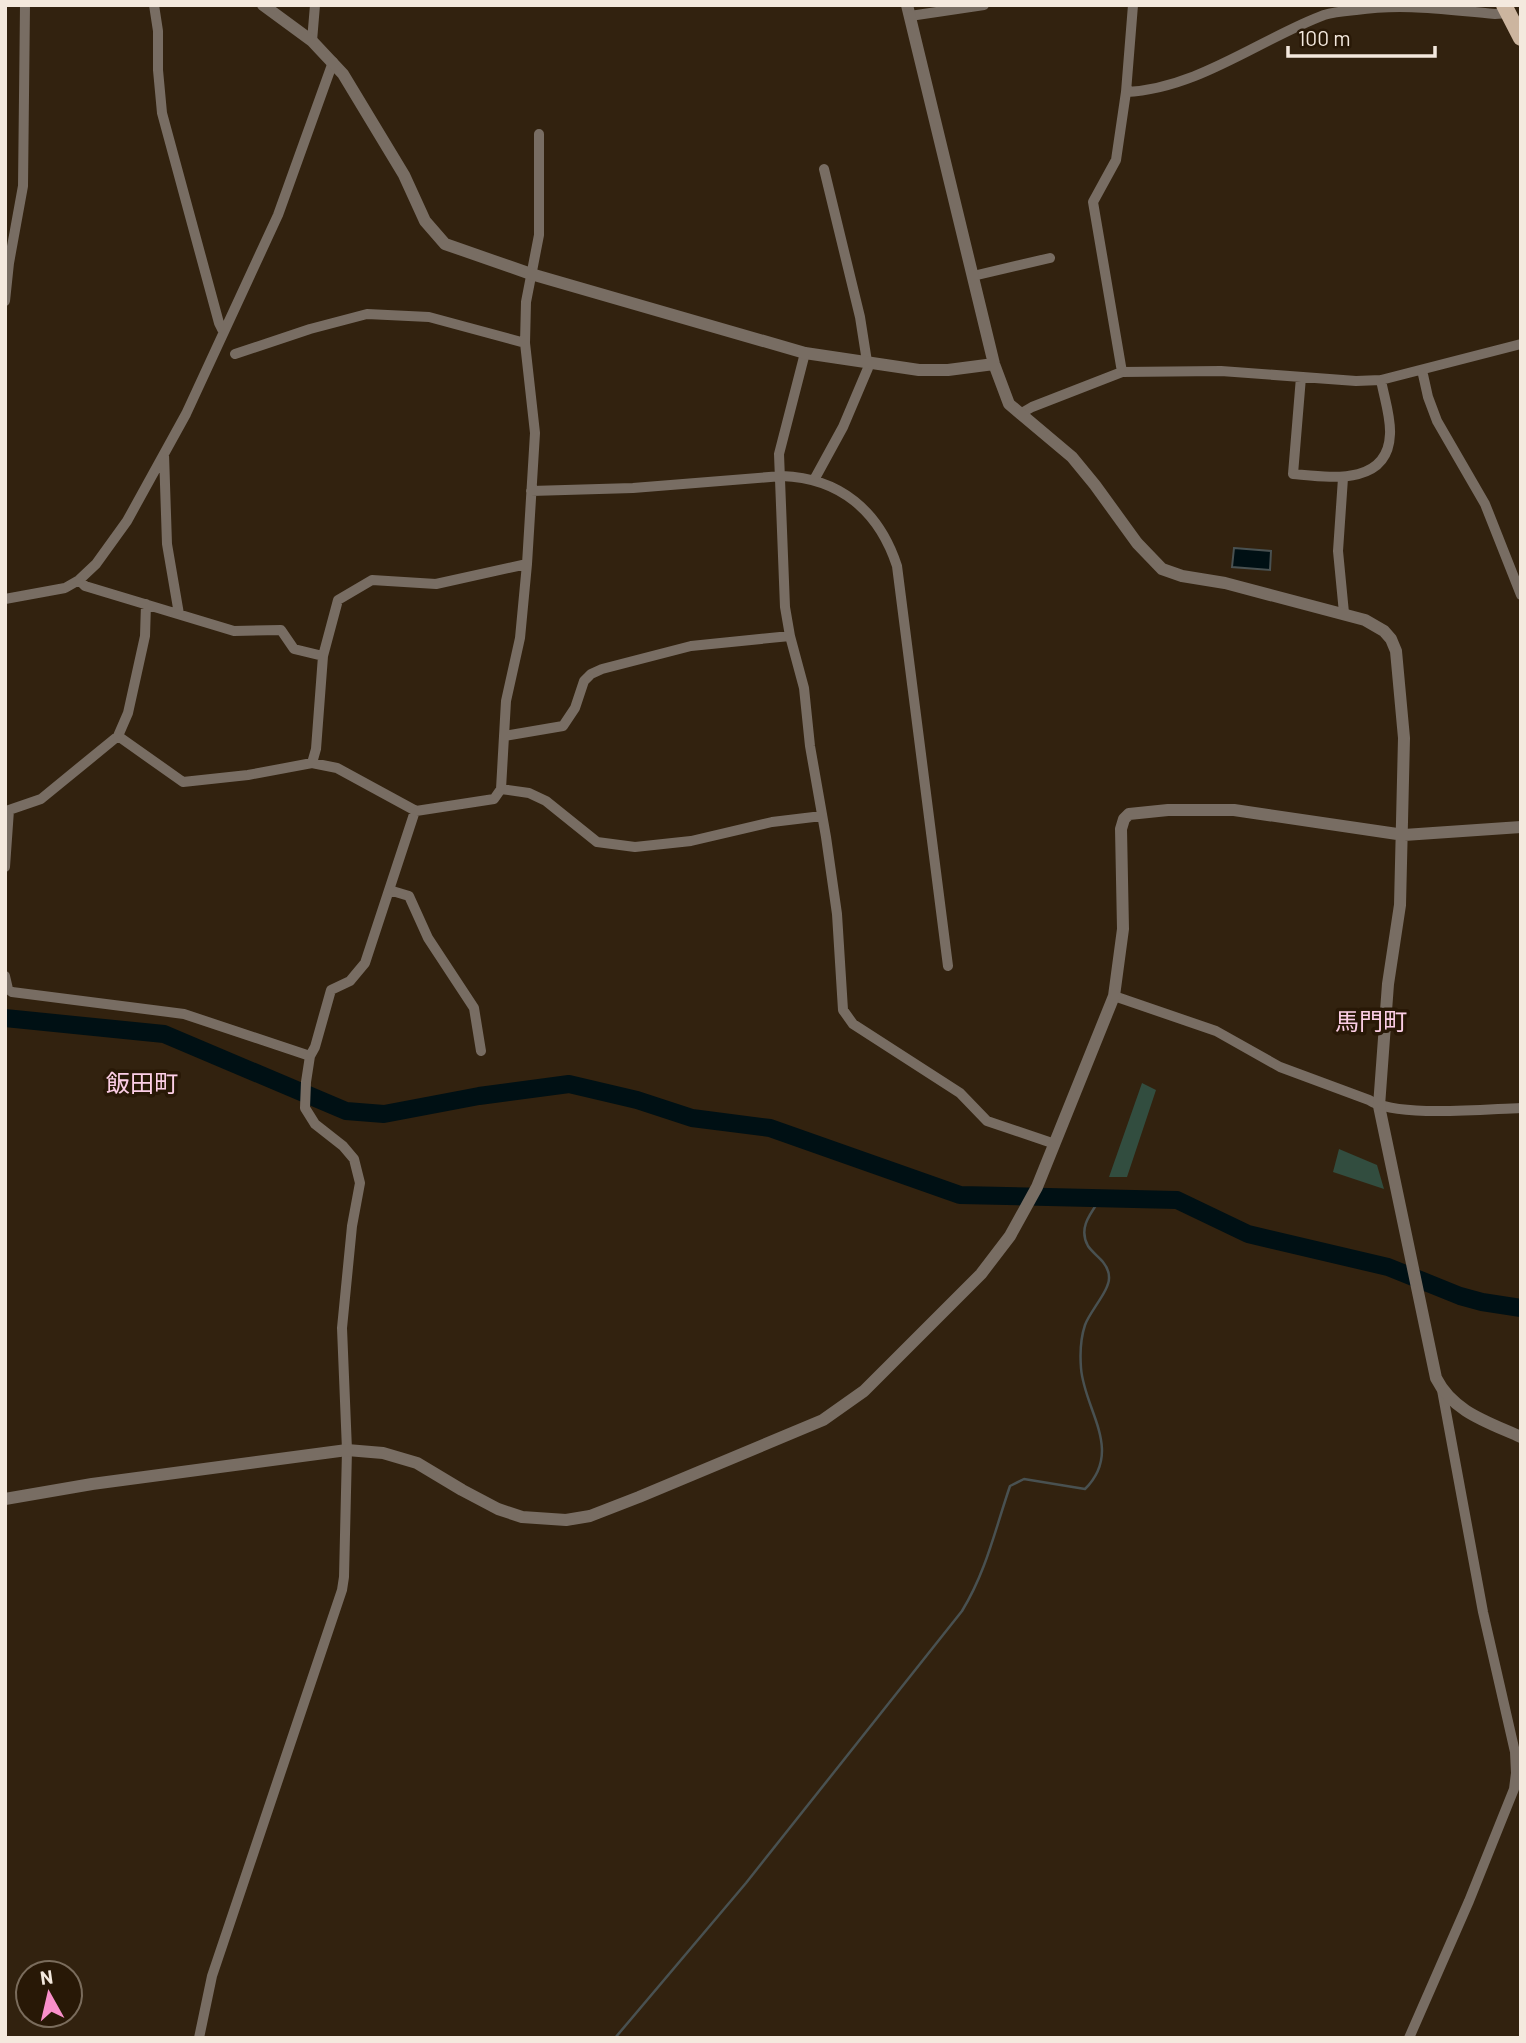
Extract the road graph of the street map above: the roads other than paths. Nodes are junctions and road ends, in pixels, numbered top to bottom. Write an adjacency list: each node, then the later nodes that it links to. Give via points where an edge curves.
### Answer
1 (25, 5): 19 (street, via 23,187)
2 (154, 5): 20 (street, via 162,113)
3 (263, 5): 11 (street)
4 (315, 5): 11 (street)
5 (985, 5): 8 (street)
6 (1133, 5): 13 (street)
7 (1507, 9): 9 (street, via 1495,15 1408,5); 10 (main road)
8 (909, 11): 18 (street)
9 (1322, 11): 13 (street, via 1201,74)
10 (1520, 36)
11 (313, 41): 12 (street)
12 (333, 62): 17 (street, via 435,234 445,244); 20 (street, via 278,215)
13 (1126, 92): 28 (street, via 1116,160 1093,202)
14 (539, 134): 17 (street, via 539,235)
15 (824, 169): 25 (street)
16 (1049, 258): 18 (street)
17 (531, 274): 21 (street); 23 (street)
18 (973, 276): 26 (street)
19 (5, 301)
20 (223, 331): 32 (street)
21 (525, 343): 24 (street, via 429,317 367,314); 36 (street, via 534,433)
22 (1521, 344): 27 (street)
23 (805, 353): 25 (street); 33 (street, via 779,454)
24 (235, 354)
25 (867, 363): 26 (street, via 919,370); 35 (street, via 858,394)
26 (994, 364): 31 (street, via 1009,404)
27 (1422, 370): 30 (street); 39 (street, via 1437,421 1490,513)
28 (1122, 372): 29 (street, via 1221,371); 31 (street)
29 (1301, 377): 30 (street); 34 (street, via 1293,474)
30 (1381, 380): 34 (street, via 1390,434 1385,454 1377,466)
31 (1020, 414): 42 (street, via 1072,457 1162,569)
32 (164, 454): 38 (street, via 127,521 96,565); 43 (street, via 167,544)
33 (782, 477): 35 (street); 36 (street); 44 (street, via 785,607)
34 (1343, 478): 42 (street, via 1338,551)
35 (814, 480): 57 (street, via 841,492 869,514 886,537 897,566)
36 (531, 491): 37 (street)
37 (527, 564): 45 (street, via 436,584 372,580 338,600); 47 (street)
38 (79, 580): 40 (street, via 65,588); 41 (street, via 85,586)
39 (1521, 595)
40 (5, 599)
41 (146, 604): 43 (street); 46 (street, via 145,636 128,713)
42 (1344, 613): 54 (street, via 1384,631 1396,651 1404,738)
43 (179, 614): 45 (street, via 234,631 281,630 294,649)
44 (790, 636): 47 (street, via 691,646 616,664 584,681 563,726); 52 (street, via 804,688)
45 (323, 656): 48 (street)
46 (118, 736): 48 (street, via 183,782); 50 (street, via 41,799)
47 (504, 736): 49 (street)
48 (312, 763): 51 (street, via 337,768)
49 (501, 789): 51 (street, via 494,799); 52 (street, via 546,801 597,842 635,847)
50 (7, 809): 55 (street)
51 (415, 811): 56 (street)
52 (822, 816): 64 (street, via 837,914 843,1010 853,1024 960,1093 987,1121)
53 (1521, 827): 54 (street)
54 (1404, 835): 59 (street, via 1234,810 1129,814 1121,829 1123,929); 62 (street)
55 (5, 867)
56 (390, 890): 60 (street, via 409,896 428,938 474,1008); 61 (street, via 365,962 350,981 331,990)
57 (948, 966)
58 (5, 976): 61 (street, via 12,992 184,1014)
59 (1114, 996): 62 (street, via 1216,1031 1280,1067); 64 (street)
60 (481, 1051)
61 (310, 1056): 67 (street, via 305,1108 315,1124 354,1158 360,1183 342,1328)
62 (1379, 1106): 63 (street, via 1444,1111); 65 (street)
63 (1521, 1108)
64 (1055, 1144): 67 (street, via 1010,1236 981,1274 864,1391 823,1420 639,1497 566,1520 522,1517 498,1509 417,1463 383,1452)
65 (1442, 1390): 66 (street, via 1465,1411); 70 (street, via 1516,1773 1514,1789 1469,1901)
66 (1521, 1437)
67 (347, 1450): 68 (street); 69 (street, via 342,1590 212,1976)
68 (5, 1499)
69 (200, 2038)
70 (1409, 2038)

